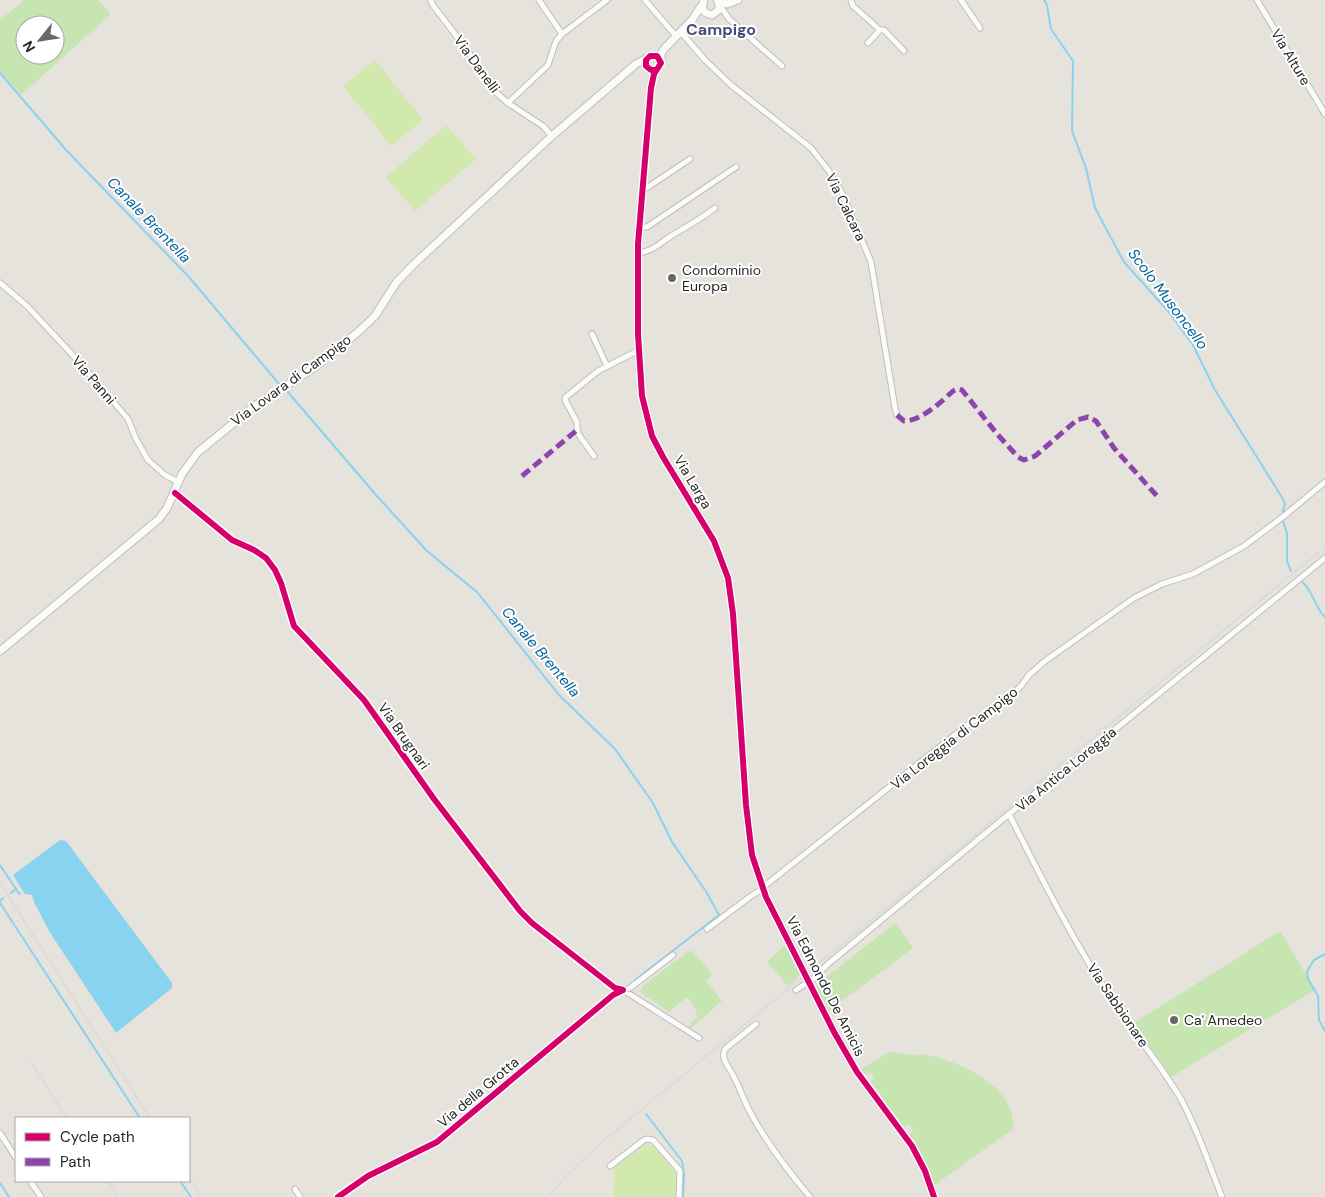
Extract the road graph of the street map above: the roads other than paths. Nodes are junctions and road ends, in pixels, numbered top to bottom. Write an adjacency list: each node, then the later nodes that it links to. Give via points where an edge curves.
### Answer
1 (539, 0): 15 (street)
2 (608, 0): 15 (street)
3 (645, 0): 16 (street, Via Calcara)
4 (851, 0): 14 (street, via 853,6)
5 (961, 0): 13 (street)
6 (1257, 0): 25 (street, Via Alture)
7 (704, 1): 10 (street, via 704,11); 12 (street, Via Lovara di Campigo)
8 (432, 2): 24 (street, Via Danelli, via 486,81)
9 (734, 2): 10 (street)
10 (717, 8): 11 (street); 11 (street); 12 (street, Via Lovara di Campigo)
11 (728, 19): 21 (street)
12 (690, 22): 16 (street, Via Lovara di Campigo)
13 (980, 28)
14 (880, 30): 17 (street); 18 (street, via 884,30)
15 (562, 34): 24 (street, via 556,41 548,65)
16 (676, 35): 19 (street, Via Lovara di Campigo); 20 (street, Via Lovara di Campigo, via 661,52); 37 (street, Via Calcara, via 731,85 811,148 842,193 871,262)
17 (868, 43)
18 (904, 51)
19 (649, 57): 20 (street, via 656,56); 22 (street, via 645,62); 23 (street, Via Lovara di Campigo)
20 (661, 61): 22 (street, via 660,66)
21 (782, 66)
22 (651, 69): 23 (street, via 640,66); 29 (street, Via Larga)
23 (631, 70): 26 (street, Via Lovara di Campigo)
24 (508, 103): 26 (street, Via Danelli, via 543,126)
25 (1325, 114)
26 (552, 136): 39 (street, Via Lovara di Campigo, via 409,269 366,325 315,366 252,407 221,432 198,452)
27 (690, 159): 29 (street)
28 (736, 168): 31 (street, via 647,227)
29 (642, 192): 31 (street, Via Larga)
30 (715, 208): 32 (street, via 651,250)
31 (639, 227): 32 (street, Via Larga)
32 (638, 253): 35 (street, Via Larga)
33 (0, 283): 39 (street, Via Panni, via 27,306 128,418 148,460)
34 (592, 334): 36 (street)
35 (639, 350): 36 (street); 45 (street, Via Larga, via 643,402 651,432 711,536 728,578 734,614 748,837)
36 (607, 366): 38 (street, via 588,378 565,400 577,422 578,435)
37 (897, 415)
38 (594, 456)
39 (178, 482): 41 (street, Via Lovara di Campigo)
40 (1325, 482): 45 (street, Via Loreggia di Campigo, via 1248,543 1193,574 1141,594 1064,647 1032,672 1003,703 970,723)
41 (175, 493): 43 (street, Via Lovara di Campigo, via 149,529); 49 (street, Via Brugnari, via 232,540 266,558 281,583 294,626 364,700 434,799 520,911 615,988)
42 (1325, 558): 44 (street, Via Antica Loreggia)
43 (0, 652)
44 (1009, 814): 48 (street, Via Antica Loreggia); 64 (street, Via Sabbionare, via 1046,888 1112,1000 1181,1100)
45 (762, 888): 46 (street, Via Loreggia di Campigo); 48 (street, Via Edmondo De Amicis)
46 (707, 928)
47 (673, 955): 49 (street)
48 (809, 982): 50 (street, Via Antica Loreggia); 58 (street, Via Edmondo De Amicis, via 850,1061 915,1150)
49 (623, 990): 52 (street, Via Brugnari); 61 (street, Via della Grotta, via 437,1142 368,1176)
50 (796, 990)
51 (756, 1024): 63 (street, via 725,1049 724,1059 750,1112 788,1171)
52 (699, 1038)
53 (0, 1133): 54 (street)
54 (15, 1156)
55 (610, 1166): 62 (street, via 647,1138 654,1140 680,1171)
56 (31, 1182): 59 (street)
57 (295, 1189): 60 (street)
58 (934, 1196)
59 (41, 1197)
60 (300, 1197)
61 (338, 1197)
62 (679, 1197)
63 (810, 1197)
64 (1222, 1197)

